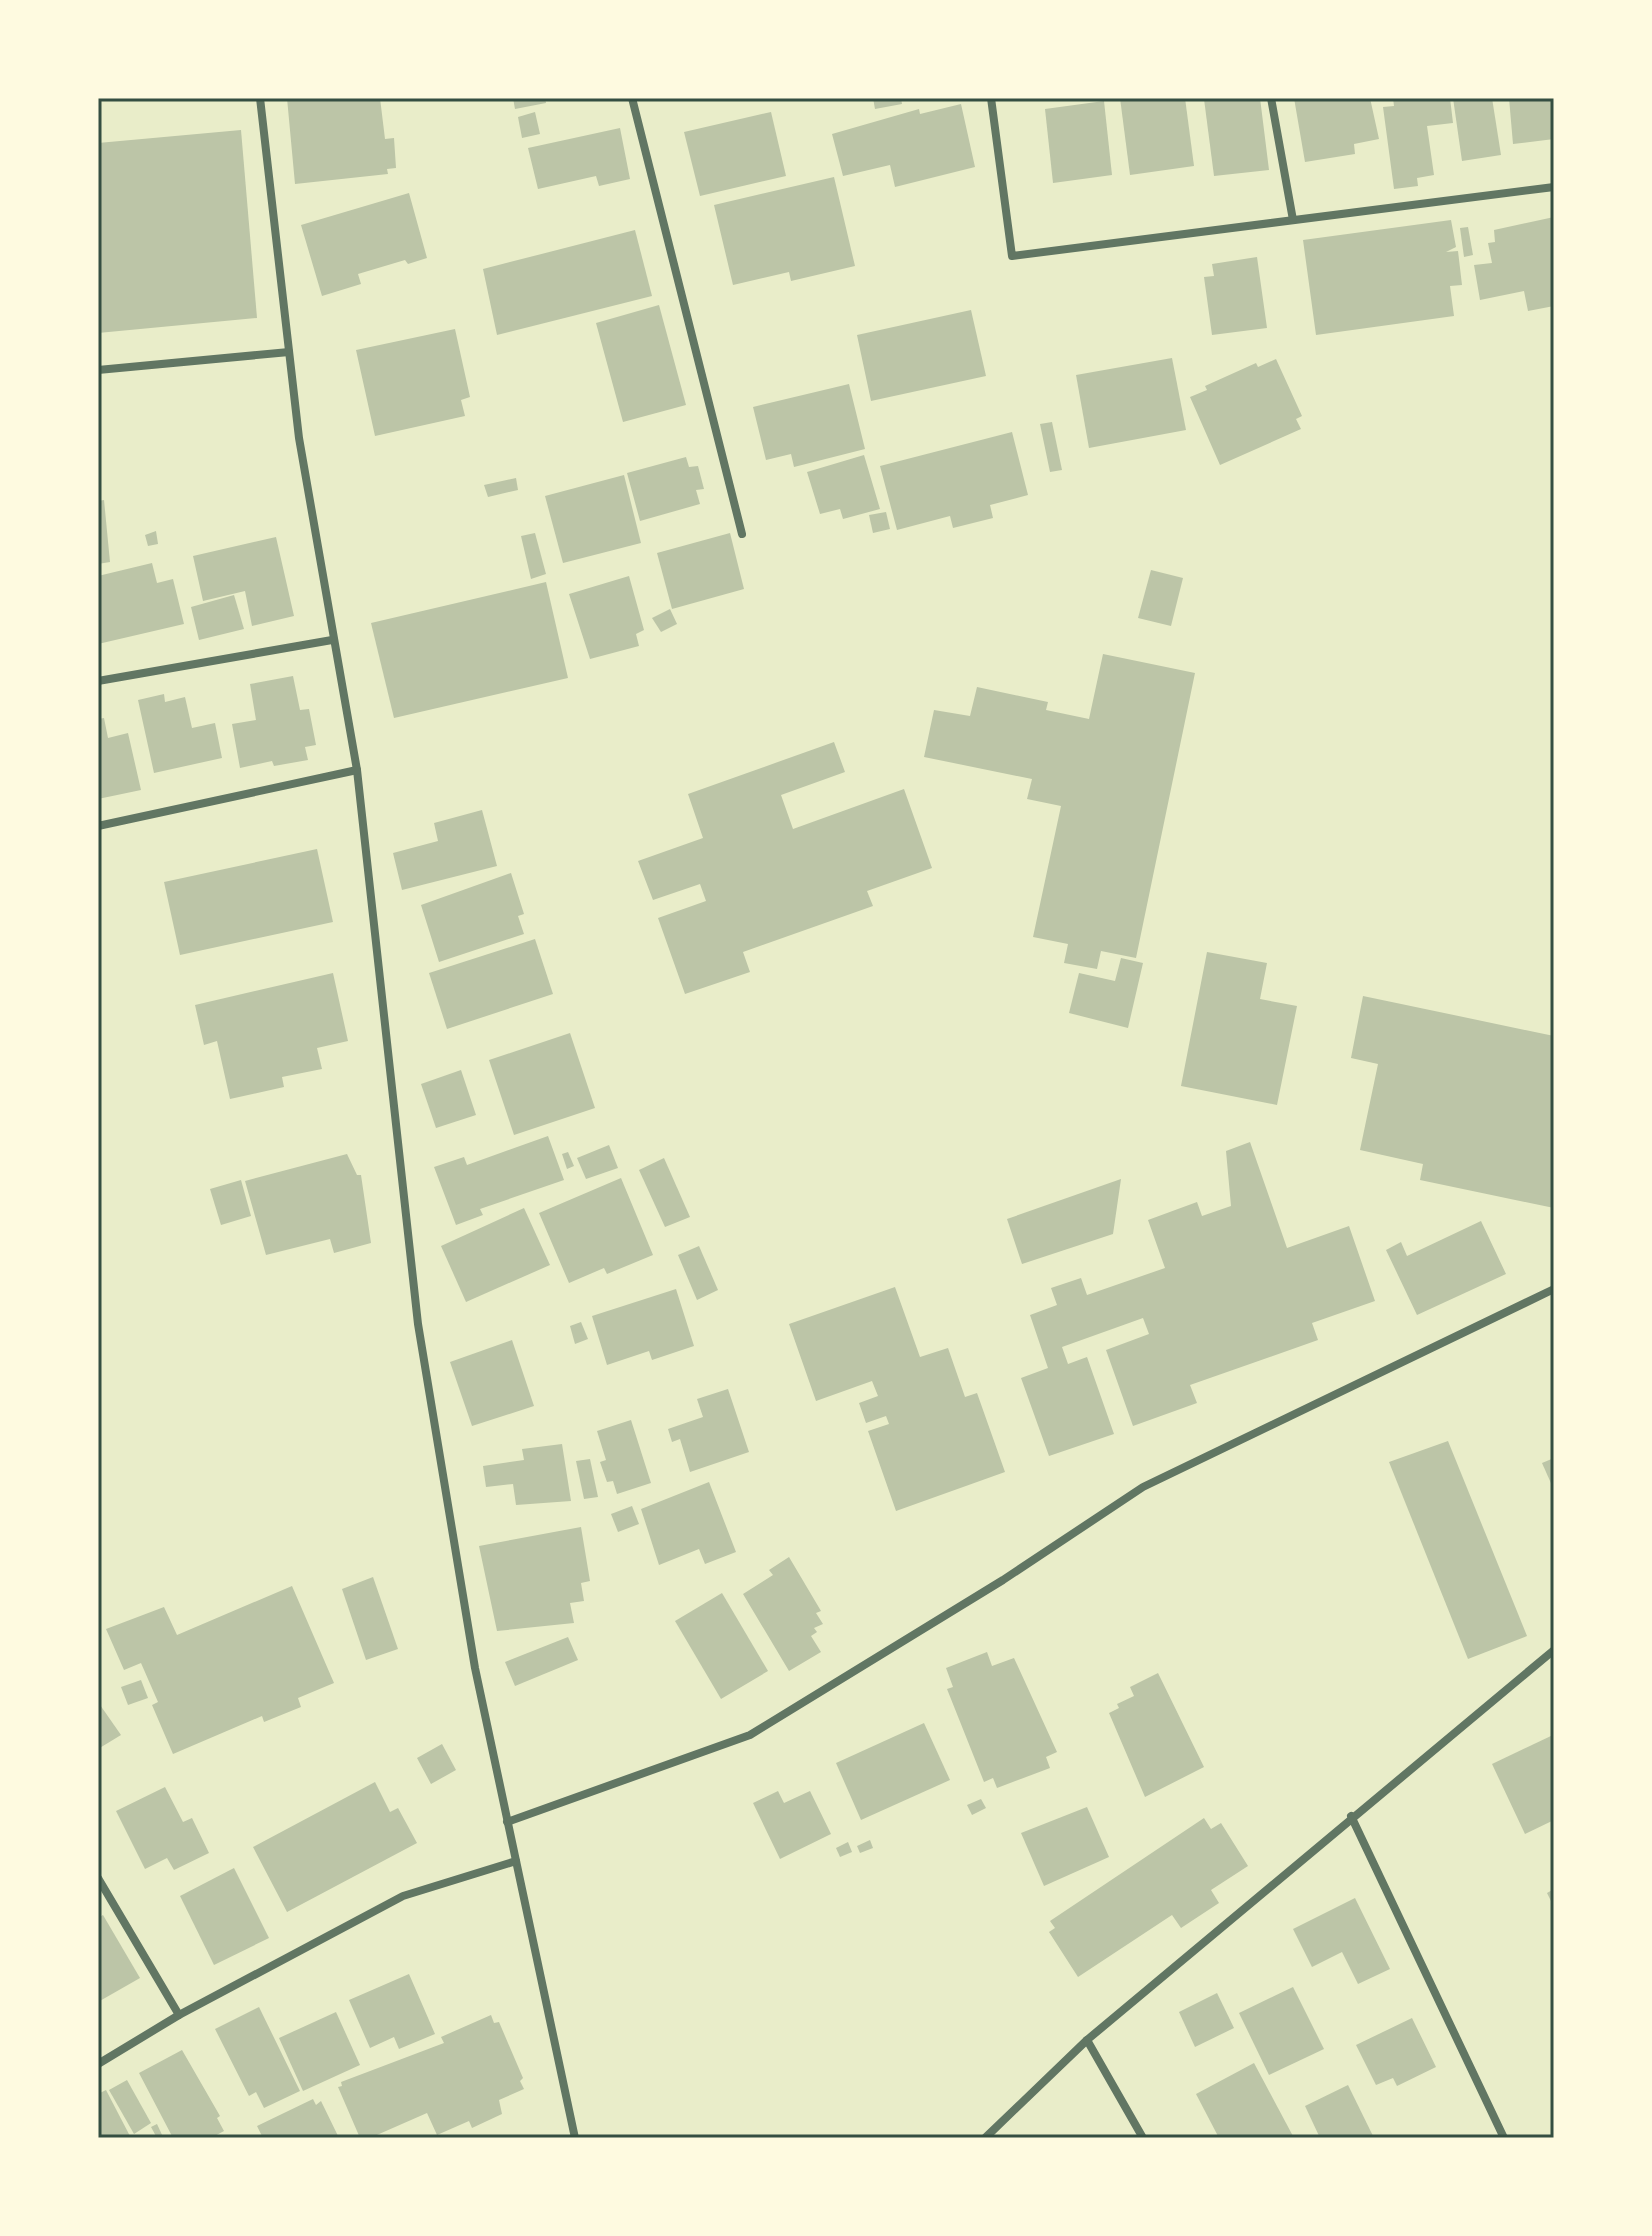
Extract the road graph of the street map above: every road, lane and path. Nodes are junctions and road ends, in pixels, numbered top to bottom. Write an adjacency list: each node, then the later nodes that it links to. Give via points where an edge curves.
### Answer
1 (260, 98): 7 (street)
2 (632, 98): 9 (street)
3 (991, 98): 6 (street, via 1012,256)
4 (1271, 98): 6 (street)
5 (1554, 187): 6 (street)
6 (1293, 220)
7 (289, 352): 8 (street); 10 (street)
8 (98, 370)
9 (742, 534)
10 (332, 640): 11 (street); 12 (street)
11 (98, 681)
12 (357, 770): 13 (street); 17 (street, via 418,1324 475,1668)
13 (98, 826)
14 (1554, 1289): 17 (street, via 1143,1487 750,1735)
15 (1554, 1650): 16 (street)
16 (1351, 1816): 21 (street); 26 (street)
17 (507, 1822): 18 (street)
18 (516, 1861): 20 (street, via 403,1896); 23 (street)
19 (98, 1878): 20 (street)
20 (179, 2015): 22 (street)
21 (1087, 2040): 24 (street); 25 (street)
22 (98, 2064)
23 (575, 2138)
24 (985, 2138)
25 (1143, 2138)
26 (1504, 2138)

